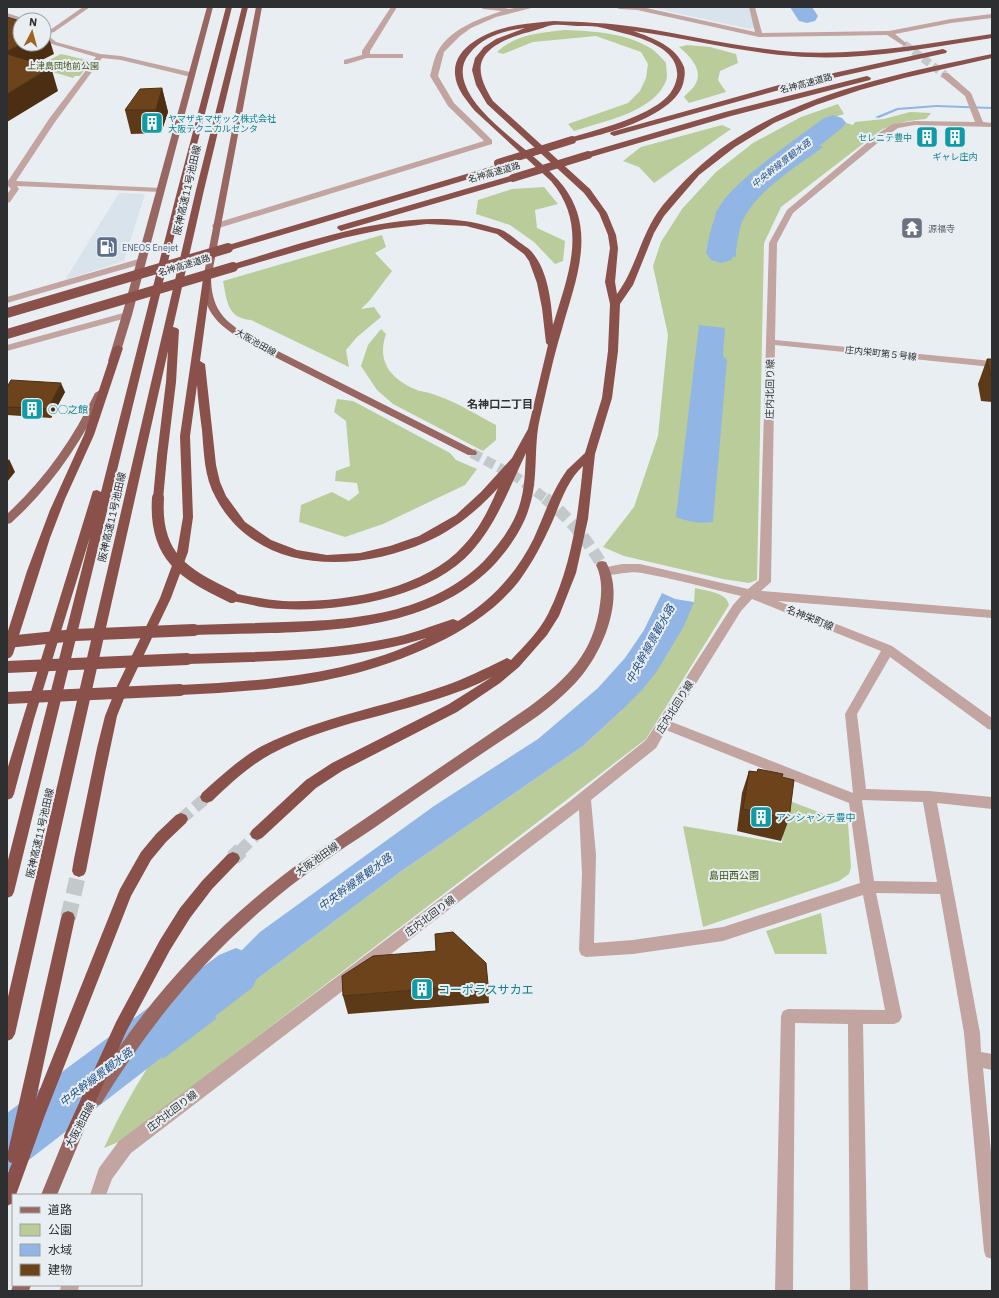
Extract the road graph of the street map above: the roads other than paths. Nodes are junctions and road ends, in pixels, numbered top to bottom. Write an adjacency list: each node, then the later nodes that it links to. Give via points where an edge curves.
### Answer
1 (87, 7): 13 (street)
2 (210, 7): 26 (main road)
3 (229, 7): 50 (highway, 阪神高速11号池田線)
4 (245, 7): 37 (highway, 阪神高速11号池田線)
5 (259, 7): 33 (main road, 大阪池田線)
6 (394, 7): 22 (street, via 366,51)
7 (483, 7): 11 (street)
8 (526, 7): 11 (street)
9 (619, 7): 15 (street, via 637,8)
10 (752, 7): 15 (street)
11 (511, 11): 33 (street, via 492,16 460,32 441,52 434,76 451,104 489,142)
12 (992, 16): 14 (street)
13 (52, 31)
14 (889, 33): 15 (street); 19 (street)
15 (759, 35)
16 (992, 36): 48 (highway, via 872,53 812,55 756,50 629,22 574,17 524,21 484,37 460,60 458,78 461,86 483,116 559,186 571,206 578,231 576,258)
17 (52, 41): 21 (street)
18 (992, 42): 29 (highway, 名神高速道路, via 892,61 782,87)
19 (904, 44)
20 (992, 52): 35 (highway, 名神高速道路, bridge, via 850,82 735,112)
21 (100, 56): 26 (street, via 121,58); 30 (street)
22 (366, 56): 23 (street); 25 (street)
23 (400, 56)
24 (992, 56): 39 (highway, via 908,75 832,97 767,124 733,144 703,168 666,208 646,240 631,280)
25 (347, 62)
26 (190, 75): 31 (main road)
27 (945, 75): 28 (street, via 968,95 973,107)
28 (986, 124): 44 (street, 庄内北回り線, via 915,123 896,126 790,212 773,243)
29 (574, 143): 39 (highway, via 661,106 672,96 682,79 682,71 673,55 656,42 631,32 594,25 559,25 520,31 498,40 482,53 475,69 478,84 490,102 576,180 603,213 614,248 610,282); 40 (highway, 名神高速道路, bridge)
30 (9, 183): 31 (street); 32 (street, via 15,188)
31 (161, 190): 34 (main road)
32 (7, 200)
33 (216, 226): 36 (main road, 大阪池田線)
34 (142, 261): 38 (street); 41 (main road)
35 (232, 264): 42 (highway, 名神高速道路); 43 (highway, bridge); 48 (highway, via 399,224 444,221 480,226 518,244 534,262 542,285)
36 (207, 278): 45 (highway); 52 (main road, 大阪池田線, via 210,302 214,310 241,335)
37 (176, 297): 54 (highway, bridge, via 171,382 158,488 157,522 167,552 178,566 194,578 232,597 284,605 331,604 366,599 415,584 438,573 473,543 484,528); 83 (highway, 阪神高速11号池田線)
38 (7, 300)
39 (615, 304): 53 (highway, via 607,398)
40 (7, 313)
41 (127, 315): 46 (street); 47 (main road)
42 (7, 329)
43 (7, 334)
44 (771, 342): 49 (street, 庄内栄町第５号線); 58 (street, 庄内北回り線, via 765,582)
45 (198, 347): 54 (highway, via 214,482 229,511 253,534 267,544 284,551 322,559 343,559 407,546 430,536 468,511); 77 (highway, via 185,436 187,530 164,599 113,709 104,742)
46 (7, 348)
47 (118, 348): 55 (main road, via 94,405 73,444 48,478); 63 (highway, via 89,434 64,490 24,594)
48 (552, 348): 51 (highway)
49 (992, 364)
50 (130, 396): 68 (highway, via 113,440 72,582 21,739); 80 (highway, 阪神高速11号池田線)
51 (533, 427): 54 (highway); 60 (highway, bridge, via 531,482 522,514 504,545 491,561 473,578 433,602 385,618 357,622 75,634)
52 (472, 453)
53 (590, 454): 57 (highway, via 568,475); 61 (highway, via 583,519 570,573 553,616)
54 (516, 462)
55 (7, 520)
56 (604, 568): 58 (street, 名神栄町線, via 640,568); 86 (main road, 大阪池田線, via 604,624 596,646 567,685 516,724 291,877 256,905 158,1007 129,1045)
57 (521, 570): 64 (highway, bridge, via 507,585 452,623 430,632 378,646 320,653); 65 (highway, bridge, via 507,588 473,617 426,644 375,665 338,675 298,682)
58 (750, 594): 59 (street); 62 (street, 名神栄町線); 66 (street, 庄内北回り線, via 737,608)
59 (992, 614)
60 (7, 642)
61 (530, 648): 69 (highway, via 496,670 456,688 330,726 273,748 239,769); 75 (highway, via 496,680 475,695 337,767 311,784)
62 (888, 649): 67 (street, 名神栄町線); 70 (street, via 851,714)
63 (7, 654)
64 (7, 667)
65 (7, 698)
66 (664, 724): 70 (street); 72 (street, 庄内北回り線, via 651,744)
67 (992, 724)
68 (7, 794)
69 (207, 797)
70 (858, 797): 71 (street); 78 (street)
71 (928, 797): 73 (street); 79 (street)
72 (584, 798): 78 (street, via 588,820 589,886 586,950 633,947 723,934); 89 (street, 庄内北回り線, via 125,1147 105,1174)
73 (992, 802)
74 (181, 819): 90 (highway, via 160,838 146,856 125,893 37,1114)
75 (257, 834)
76 (233, 858): 86 (highway, via 185,913 165,945 121,1027)
77 (79, 871)
78 (868, 887): 79 (street); 82 (street, via 894,1017)
79 (945, 888): 84 (street, via 972,1033)
80 (7, 892)
81 (68, 918): 87 (highway)
82 (855, 1018): 93 (street, via 788,1016); 94 (street)
83 (7, 1034)
84 (974, 1058): 85 (street); 91 (street)
85 (992, 1062)
86 (72, 1136): 88 (main road, 大阪池田線)
87 (7, 1190)
88 (49, 1194)
89 (98, 1194)
90 (7, 1198)
91 (990, 1208): 92 (street)
92 (992, 1251)
93 (784, 1291)
94 (860, 1291)

